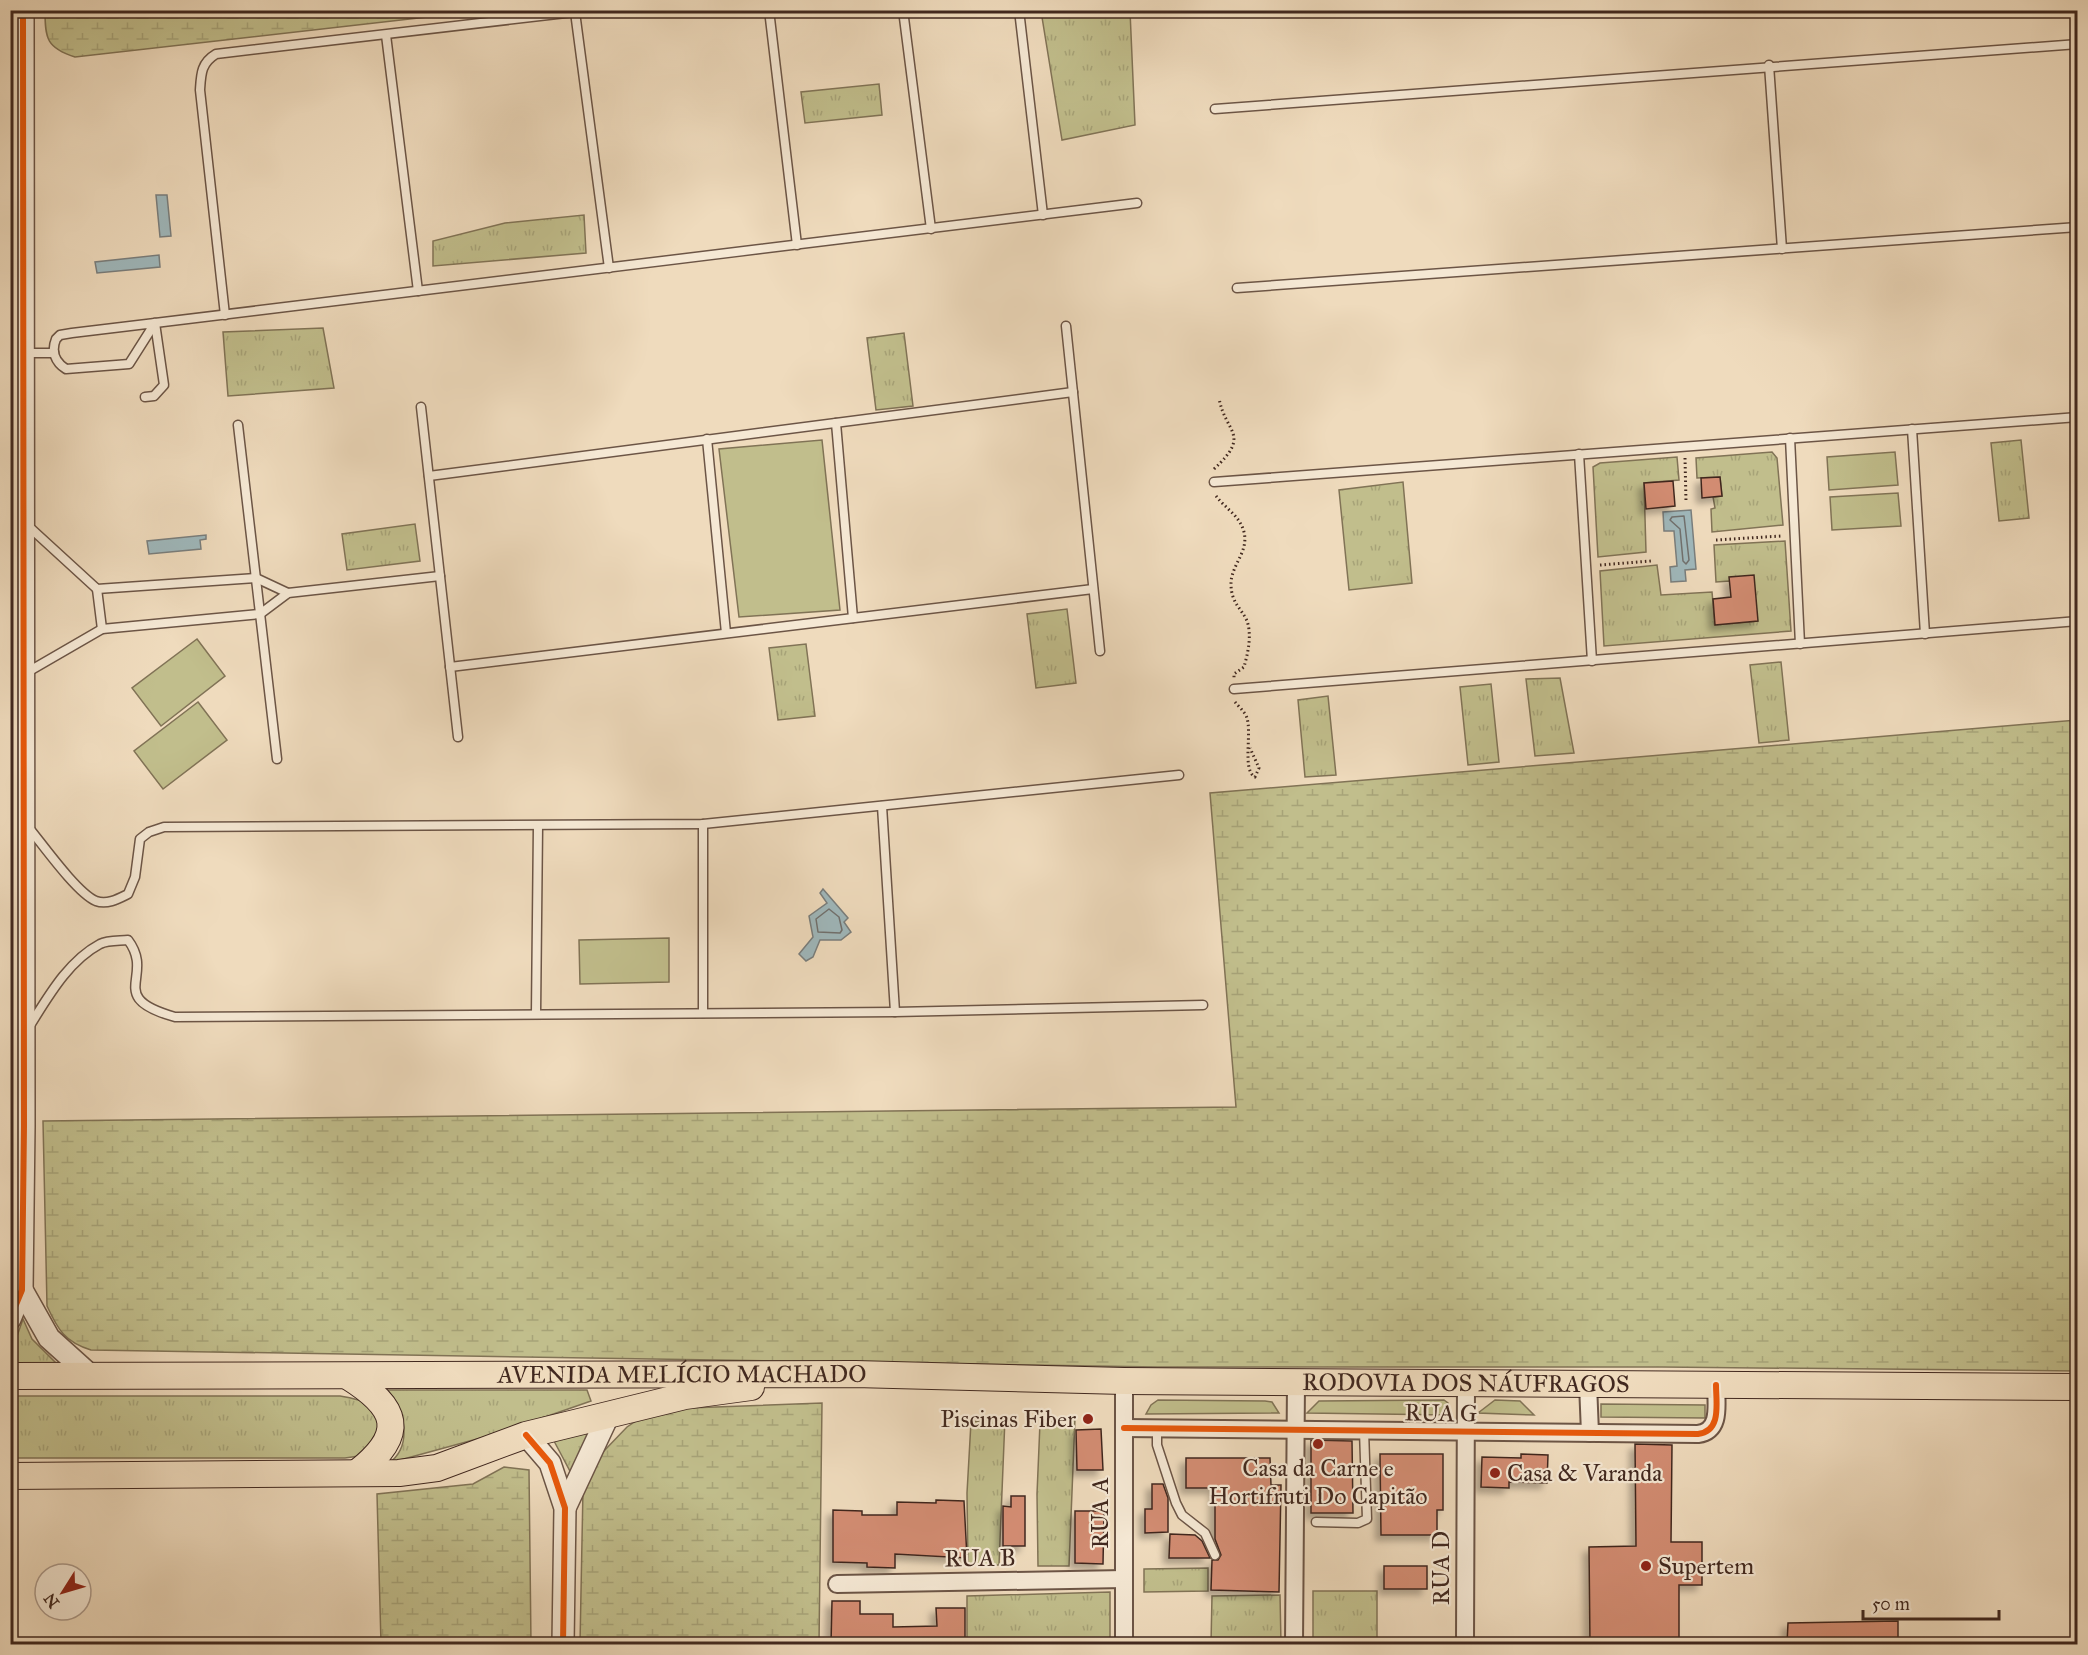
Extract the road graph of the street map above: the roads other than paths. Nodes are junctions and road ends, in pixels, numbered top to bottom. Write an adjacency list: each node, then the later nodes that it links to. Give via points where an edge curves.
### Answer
1 (23, 10): 10 (street)
2 (592, 10): 6 (lane)
3 (769, 10): 16 (lane)
4 (903, 10): 15 (lane)
5 (1019, 10): 13 (lane)
6 (575, 12): 7 (lane); 18 (lane)
7 (386, 35): 21 (lane); 22 (lane, via 216,54 207,60 201,71 200,90)
8 (2078, 44): 9 (lane)
9 (1769, 65): 11 (lane); 17 (lane)
10 (17, 72): 19 (street)
11 (1215, 109)
12 (1137, 203): 13 (lane)
13 (1043, 215): 15 (lane)
14 (2078, 227): 17 (lane)
15 (931, 228): 16 (lane)
16 (796, 245): 18 (lane)
17 (1782, 249): 20 (lane)
18 (609, 268): 21 (lane)
19 (17, 279): 26 (street)
20 (1237, 288)
21 (418, 291): 22 (lane)
22 (225, 315): 23 (lane)
23 (155, 323): 25 (lane, via 60,335); 25 (lane, via 129,364 66,369); 28 (lane, via 164,385 154,396)
24 (1066, 326): 27 (lane)
25 (54, 352): 26 (lane)
26 (25, 353): 39 (street)
27 (1072, 392): 31 (lane); 44 (lane)
28 (145, 397)
29 (421, 407): 37 (lane)
30 (2078, 417): 33 (lane)
31 (836, 423): 35 (lane); 47 (lane)
32 (238, 425): 42 (lane)
33 (1912, 429): 34 (lane); 51 (lane)
34 (1790, 438): 36 (lane); 52 (lane)
35 (707, 440): 37 (lane); 50 (lane)
36 (1579, 454): 38 (lane); 54 (lane)
37 (429, 476): 41 (lane)
38 (1214, 482)
39 (17, 490): 40 (street)
40 (25, 523): 43 (lane); 56 (street)
41 (440, 576): 45 (lane); 55 (lane)
42 (256, 578): 43 (lane); 45 (lane); 46 (lane)
43 (97, 589): 49 (lane)
44 (1093, 589): 47 (lane); 53 (lane)
45 (288, 593): 46 (lane)
46 (260, 614): 49 (lane); 60 (lane)
47 (853, 618): 50 (lane)
48 (2078, 621): 51 (lane)
49 (102, 629): 56 (lane)
50 (726, 633): 55 (lane)
51 (1925, 634): 52 (lane)
52 (1800, 644): 54 (lane)
53 (1100, 651)
54 (1592, 661): 57 (lane)
55 (450, 667): 59 (lane)
56 (24, 675): 58 (street)
57 (1234, 689)
58 (17, 703): 63 (street)
59 (458, 736)
60 (277, 759)
61 (1179, 776): 62 (lane)
62 (882, 806): 64 (lane); 68 (lane)
63 (23, 821): 65 (lane, via 85,894 98,902 115,901 128,894 135,877 140,839 164,827); 66 (street)
64 (704, 824): 65 (lane); 70 (lane)
65 (538, 826): 69 (lane)
66 (16, 904): 71 (street)
67 (1203, 1005): 68 (lane)
68 (895, 1012): 70 (lane)
69 (536, 1013): 70 (lane); 71 (lane, via 175,1017 143,1005 137,998 136,950 128,940 102,943 79,959)
70 (703, 1013)
71 (23, 1036): 72 (street)
72 (22, 1290): 73 (street); 76 (street, via 49,1338)
73 (10, 1319)
74 (591, 1374): 75 (main road, AVENIDA MELÍCIO MACHADO); 78 (main road, AVENIDA MELÍCIO MACHADO); 85 (main road, via 602,1380 609,1393)
75 (855, 1374): 79 (main road, RODOVIA DOS NÁUFRAGOS); 85 (main road, AVENIDA MELÍCIO MACHADO, via 685,1396)
76 (90, 1375): 77 (main road, AVENIDA MELÍCIO MACHADO); 78 (main road, AVENIDA MELÍCIO MACHADO)
77 (10, 1376)
78 (349, 1377): 93 (main road, via 381,1401 391,1420 382,1450)
79 (1124, 1381): 80 (main road, RODOVIA DOS NÁUFRAGOS); 86 (street, RUA A)
80 (1296, 1382): 81 (main road, RODOVIA DOS NÁUFRAGOS); 88 (street)
81 (1466, 1383): 82 (main road, RODOVIA DOS NÁUFRAGOS); 90 (street, RUA D)
82 (1588, 1384): 83 (main road, RODOVIA DOS NÁUFRAGOS); 91 (street)
83 (1716, 1385): 84 (main road, RODOVIA DOS NÁUFRAGOS); 91 (street, RUA G, via 1716,1422 1702,1434)
84 (2078, 1387)
85 (608, 1416): 92 (main road, AVENIDA MELÍCIO MACHADO); 95 (street)
86 (1124, 1428): 87 (street, RUA G); 98 (street, RUA A)
87 (1156, 1428): 88 (street, RUA G); 97 (lane, via 1157,1445 1176,1503 1182,1515 1205,1533)
88 (1295, 1430): 89 (street, RUA G); 102 (street)
89 (1365, 1431): 90 (street, RUA G); 96 (lane, via 1366,1519 1358,1523)
90 (1466, 1432): 91 (street, RUA G); 103 (street, RUA D)
91 (1590, 1433)
92 (526, 1435): 93 (main road, AVENIDA MELÍCIO MACHADO, via 437,1468 399,1473); 95 (street, via 550,1463)
93 (358, 1472): 94 (main road, AVENIDA MELÍCIO MACHADO)
94 (10, 1476)
95 (565, 1508): 100 (street)
96 (1316, 1522)
97 (1215, 1555)
98 (1124, 1580): 99 (street, RUA B); 101 (street, RUA A)
99 (837, 1584)
100 (562, 1644)
101 (1124, 1644)
102 (1294, 1644)
103 (1465, 1644)

